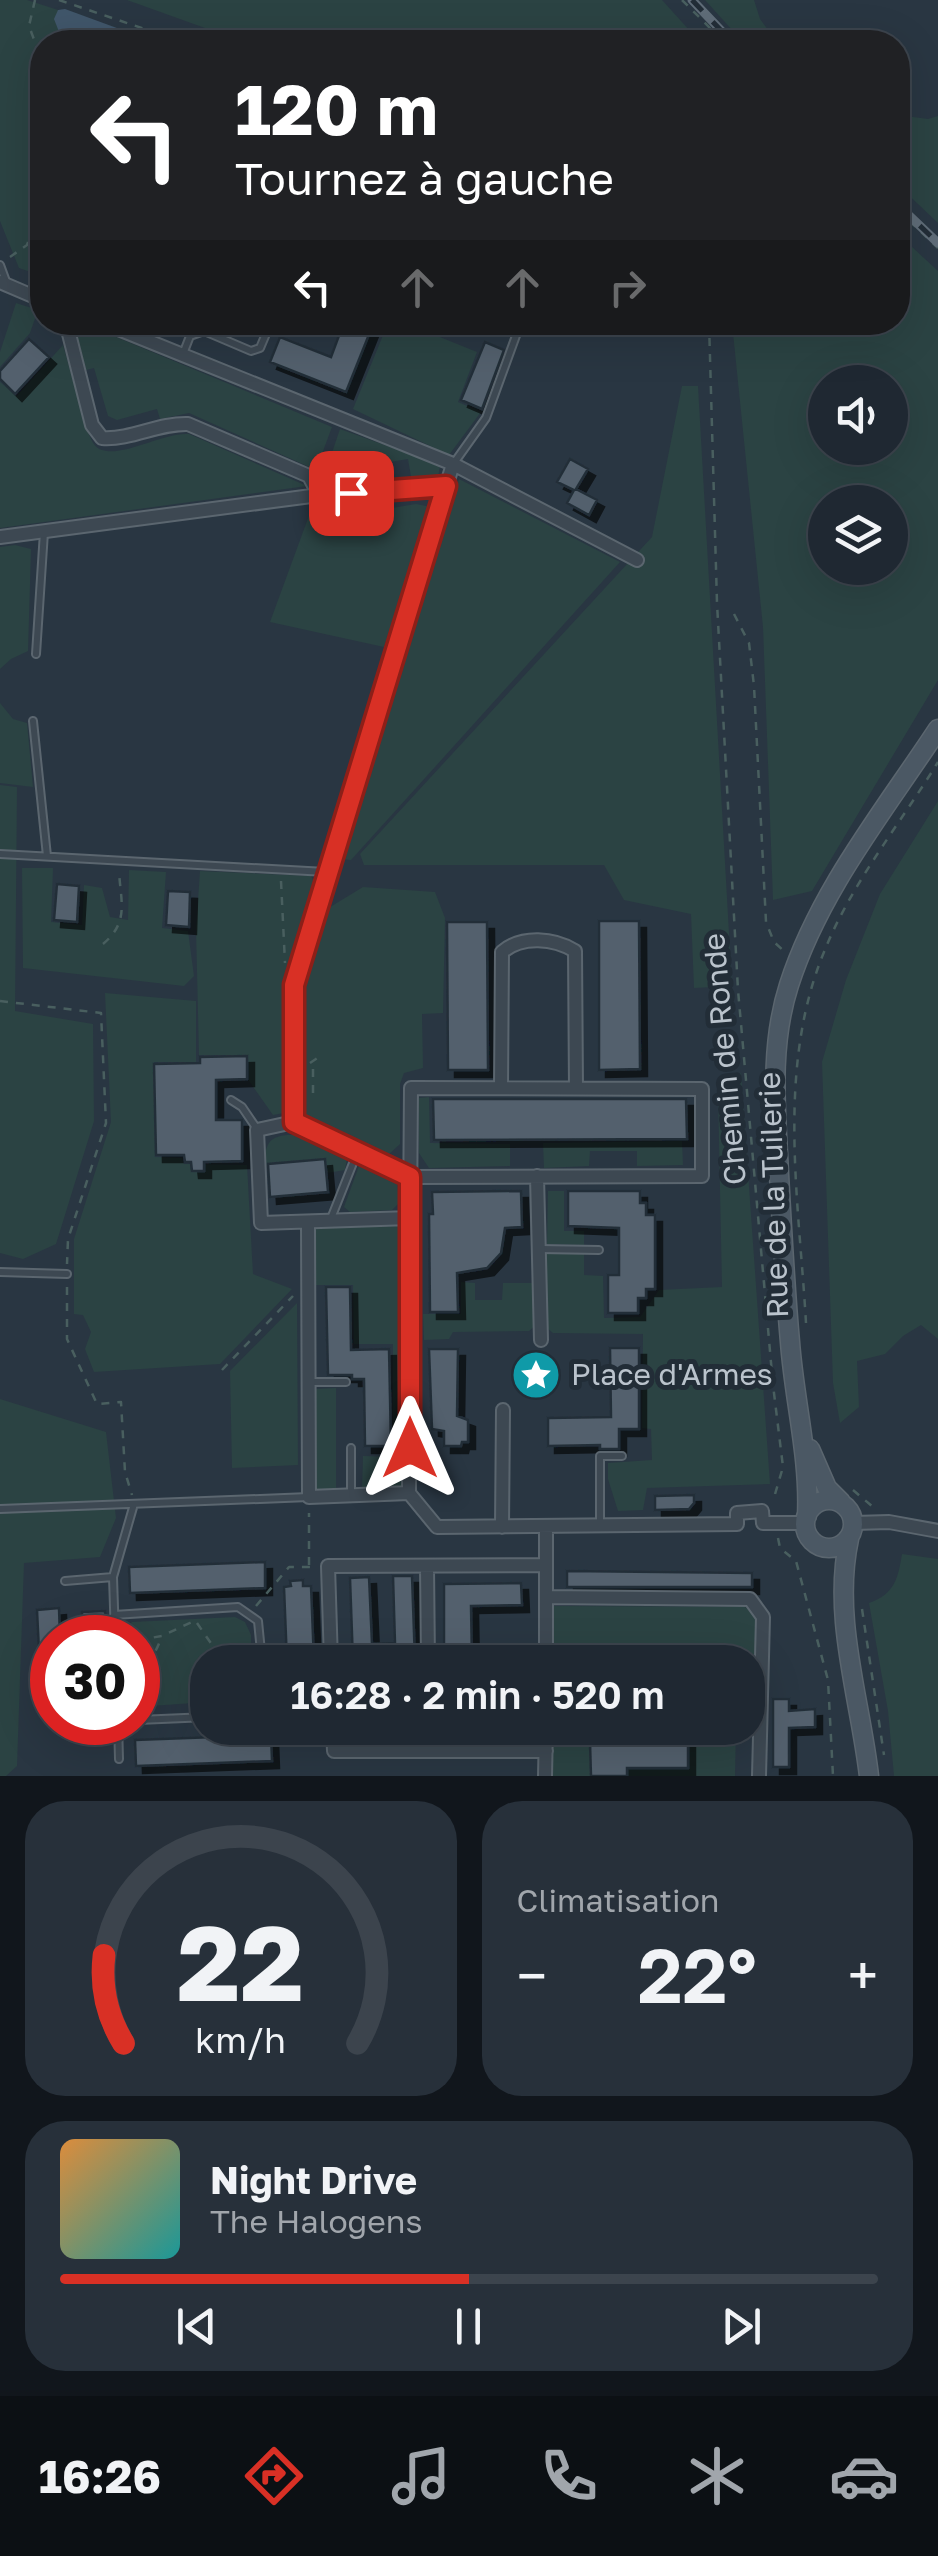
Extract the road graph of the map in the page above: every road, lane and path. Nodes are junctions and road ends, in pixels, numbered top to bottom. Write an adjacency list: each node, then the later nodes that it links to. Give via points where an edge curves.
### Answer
1 (34, 0): 4 (path)
2 (59, 0): 5 (path)
3 (682, 0): 6 (path)
4 (30, 30)
5 (148, 30)
6 (712, 30)
7 (910, 221): 9 (path)
8 (30, 237): 10 (path)
9 (938, 248)
10 (0, 264): 11 (lane)
11 (4, 284): 12 (street)
12 (30, 295)
13 (69, 335): 23 (street, via 92,424 102,438 188,424 308,476)
14 (133, 335): 20 (street)
15 (193, 335): 20 (lane)
16 (213, 335): 17 (lane, via 251,351)
17 (266, 335)
18 (516, 335): 21 (lane, via 486,418)
19 (709, 335): 75 (path, Chemin de Ronde, via 738,990 784,1467 772,1496)
20 (182, 355): 21 (street)
21 (453, 464): 22 (street); 26 (street)
22 (446, 486): 23 (street); 36 (street)
23 (320, 495): 24 (street)
24 (44, 531): 25 (street); 28 (lane)
25 (0, 537)
26 (637, 560)
27 (734, 614): 38 (path, via 748,643 754,686 766,922 774,942)
28 (36, 654)
29 (33, 721): 33 (lane)
30 (938, 729): 38 (street, Rue de la Tuilerie, via 834,884)
31 (938, 762): 59 (path, Rue de la Tuilerie, via 842,912 808,999 794,1101)
32 (0, 854): 33 (lane)
33 (47, 856): 34 (lane)
34 (119, 860): 35 (lane); 37 (path, via 122,922)
35 (280, 870): 36 (lane); 39 (path, via 286,980)
36 (328, 872): 39 (street)
37 (103, 944)
38 (797, 962): 65 (street, Rue de la Tuilerie, via 777,1034 774,1081)
39 (294, 985): 46 (street)
40 (0, 1001): 57 (path, via 100,1013 106,1123 68,1240)
41 (313, 1061): 44 (path)
42 (500, 1088): 43 (street); 43 (street, via 502,952 514,942 558,941 575,951); 50 (street, via 410,1088)
43 (576, 1088): 49 (street, via 702,1088 702,1176)
44 (313, 1092)
45 (231, 1100): 47 (lane)
46 (294, 1122): 47 (street); 48 (street)
47 (257, 1130): 53 (street, via 262,1223)
48 (356, 1153): 50 (street); 52 (lane)
49 (538, 1176): 50 (street); 54 (street)
50 (410, 1177): 51 (street)
51 (410, 1218): 52 (street); 68 (street)
52 (330, 1221): 53 (street)
53 (308, 1222): 58 (street)
54 (539, 1249): 55 (lane); 60 (street)
55 (599, 1250)
56 (0, 1272): 57 (lane)
57 (67, 1274): 72 (path, via 67,1339 97,1404 122,1402 125,1472)
58 (308, 1281): 61 (path); 62 (street)
59 (806, 1321)
60 (541, 1340)
61 (222, 1370)
62 (308, 1382): 63 (lane); 70 (street)
63 (346, 1382)
64 (503, 1410): 78 (street)
65 (798, 1421): 71 (street, Rue de la Tuilerie, via 827,1488); 74 (street, Rue de la Tuilerie)
66 (351, 1448): 69 (lane)
67 (622, 1456): 77 (lane, via 600,1456)
68 (409, 1494): 69 (street); 78 (street, via 438,1527)
69 (351, 1496): 70 (street)
70 (309, 1497): 72 (lane); 85 (path)
71 (840, 1502): 74 (street, via 822,1501); 80 (street, via 850,1511)
72 (134, 1504): 73 (lane); 86 (lane)
73 (0, 1509)
74 (806, 1519): 75 (street); 81 (street)
75 (776, 1523): 77 (street, via 764,1524 762,1512 737,1513 738,1524); 115 (path, via 780,1548 796,1560 828,1680)
76 (546, 1526): 77 (street); 78 (street); 82 (street)
77 (600, 1526)
78 (502, 1527)
79 (938, 1530): 80 (street, via 888,1522)
80 (851, 1531): 81 (street, via 834,1548); 89 (street, via 843,1568)
81 (813, 1542): 89 (street)
82 (546, 1565): 84 (street); 88 (street)
83 (328, 1566): 84 (street); 85 (path); 98 (street)
84 (427, 1566): 99 (street)
85 (309, 1567): 92 (path, via 289,1567)
86 (113, 1578): 87 (lane); 91 (lane)
87 (64, 1581)
88 (546, 1597): 100 (street); 101 (street, via 750,1600 763,1618)
89 (853, 1610): 112 (path); 116 (street)
90 (197, 1611): 91 (lane); 92 (lane, via 238,1607); 93 (path)
91 (114, 1614)
92 (249, 1615): 97 (lane, via 258,1621)
93 (196, 1622): 94 (path); 96 (path)
94 (162, 1636): 95 (path)
95 (160, 1644)
96 (212, 1645)
97 (260, 1645)
98 (331, 1645)
99 (428, 1645)
100 (546, 1645)
101 (760, 1645)
102 (190, 1718): 103 (lane)
103 (160, 1719)
104 (119, 1745): 111 (lane)
105 (334, 1745): 110 (street, via 334,1751)
106 (428, 1745): 110 (street)
107 (546, 1745): 109 (street)
108 (757, 1745): 114 (street)
109 (546, 1750): 110 (street); 113 (street)
110 (428, 1751)
111 (119, 1759)
112 (884, 1760)
113 (546, 1776)
114 (759, 1776)
115 (834, 1776)
116 (869, 1776)

